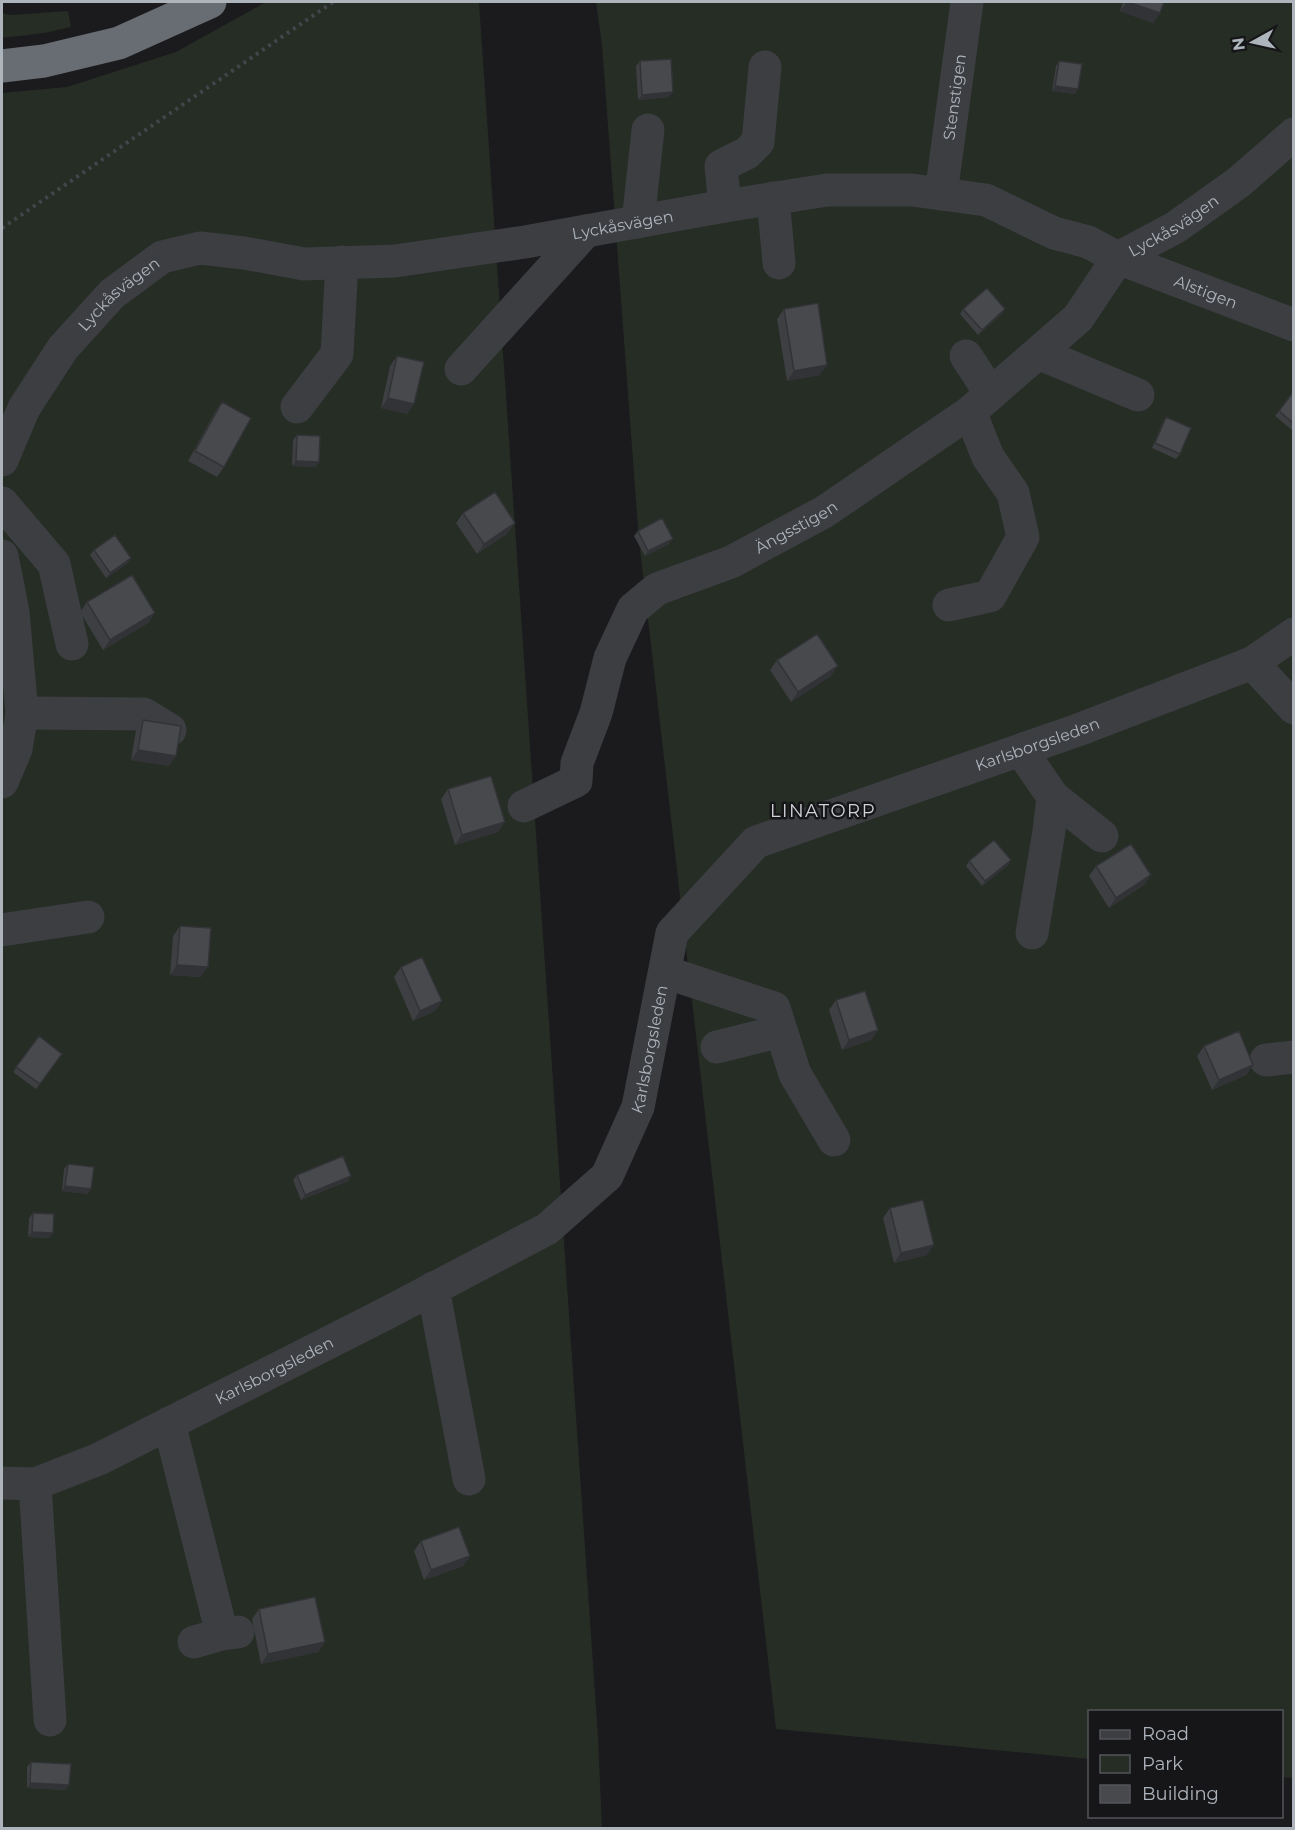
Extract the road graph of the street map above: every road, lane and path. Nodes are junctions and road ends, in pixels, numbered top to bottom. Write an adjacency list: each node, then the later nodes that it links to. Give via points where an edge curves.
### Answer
1 (210, 2): 4 (highway, via 119,43 44,61)
2 (333, 2): 12 (path)
3 (967, 2): 8 (street, Stenstigen)
4 (2, 66)
5 (765, 68): 10 (street, via 758,142 747,153 721,166)
6 (648, 129): 11 (street)
7 (1293, 134): 14 (street, Lyckåsvägen, via 1239,183 1176,227)
8 (941, 194): 9 (street, Lyckåsvägen, via 827,190); 14 (street, Lyckåsvägen, via 986,200)
9 (773, 198): 10 (street, Lyckåsvägen); 16 (street)
10 (725, 206): 11 (street, Lyckåsvägen)
11 (638, 222): 13 (street, Lyckåsvägen)
12 (2, 228)
13 (586, 231): 15 (street, Lyckåsvägen, via 395,261); 20 (street)
14 (1118, 258): 17 (street, Alstigen); 18 (street, Ängsstigen, via 1078,318)
15 (342, 262): 23 (street, via 337,354); 24 (street, Lyckåsvägen, via 304,264 200,248 162,257 112,294 63,348 24,408)
16 (779, 263)
17 (1293, 325)
18 (1038, 353): 21 (street); 22 (street, Ängsstigen)
19 (966, 356): 22 (street)
20 (461, 369)
21 (1138, 395)
22 (980, 403): 27 (street, via 988,457 1012,493 1023,537 990,596); 37 (street, Ängsstigen, via 824,512 731,562 657,589 633,609 610,658 596,713 577,763 576,782)
23 (297, 407)
24 (2, 460)
25 (2, 503): 29 (street, via 54,564)
26 (2, 556): 32 (street, via 13,612)
27 (949, 604)
28 (1293, 634): 30 (street, Karlsborgsleden)
29 (72, 644)
30 (1252, 663): 31 (street); 34 (street, Karlsborgsleden)
31 (1293, 708)
32 (22, 714): 33 (street, via 144,714); 35 (street, via 16,749)
33 (170, 730)
34 (1021, 750): 36 (street); 42 (street, Karlsborgsleden, via 756,842 672,933)
35 (2, 782)
36 (1053, 797): 38 (street); 41 (street)
37 (524, 806)
38 (1102, 836)
39 (88, 917): 40 (street)
40 (2, 930)
41 (1032, 933)
42 (665, 972): 43 (street, via 774,1008); 46 (street, Karlsborgsleden, via 638,1107 607,1176 547,1228)
43 (781, 1031): 44 (street); 45 (street, via 795,1074)
44 (717, 1047)
45 (834, 1140)
46 (433, 1288): 47 (street, Karlsborgsleden); 48 (street)
47 (169, 1423): 50 (street, Karlsborgsleden, via 99,1459); 51 (street)
48 (470, 1479)
49 (2, 1483): 50 (street, Karlsborgsleden)
50 (35, 1484): 52 (street)
51 (218, 1636)
52 (50, 1720)

